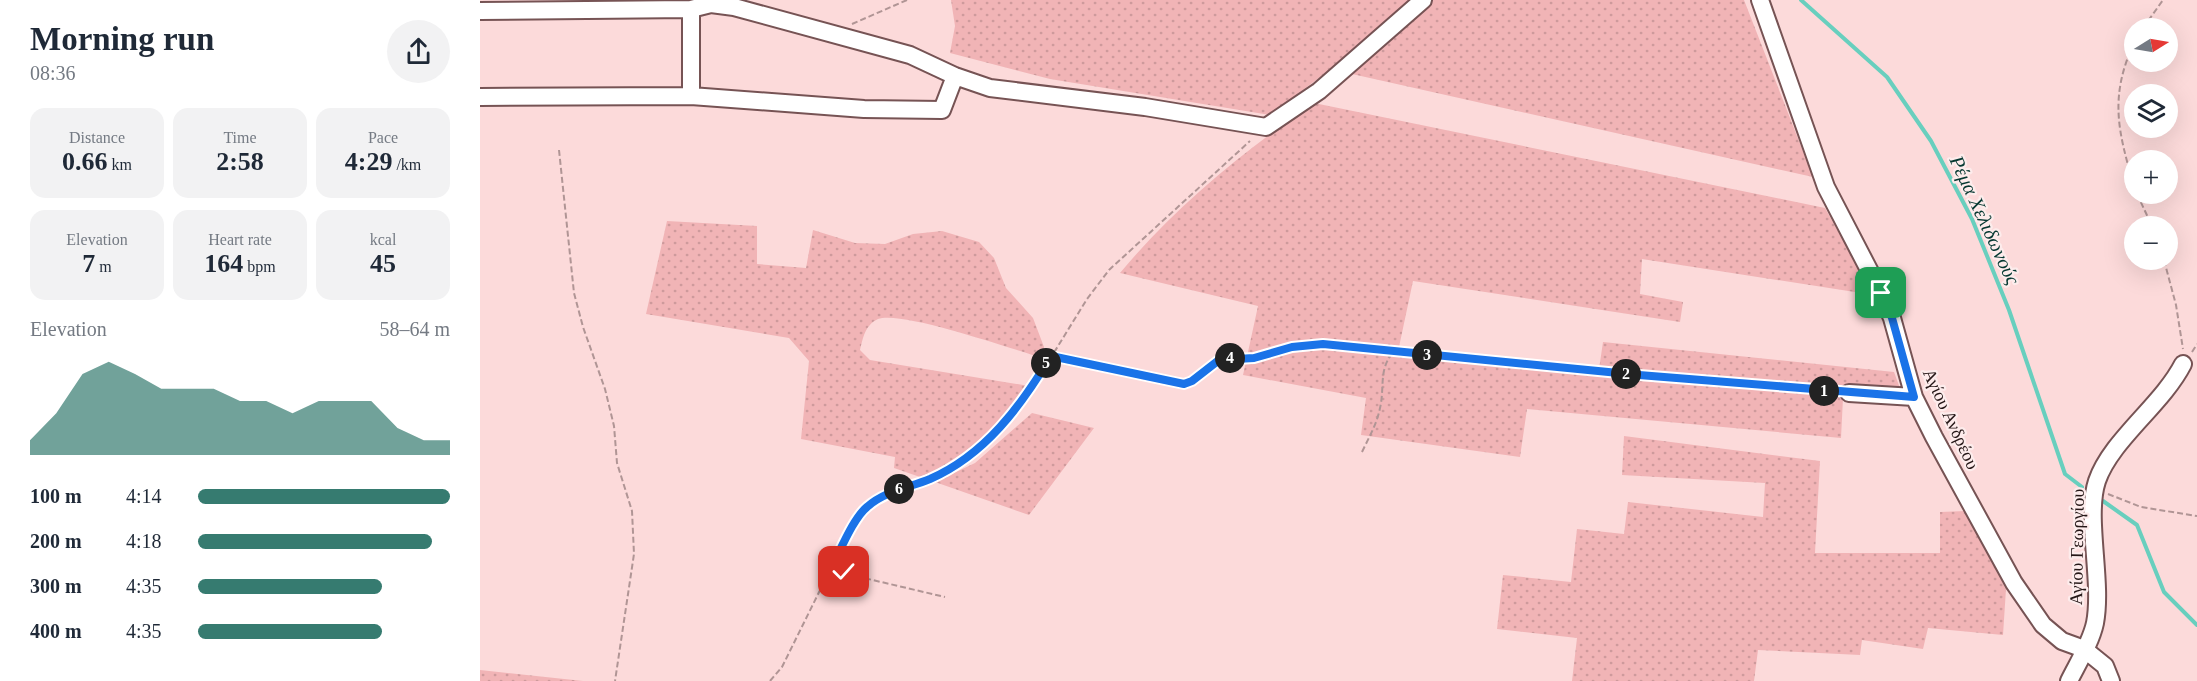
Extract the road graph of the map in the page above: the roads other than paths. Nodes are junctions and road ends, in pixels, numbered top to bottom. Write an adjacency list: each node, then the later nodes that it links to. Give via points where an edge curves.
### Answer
1 (1423, 0): 5 (street, via 1319,91 1266,126 1145,106 990,88)
2 (1760, 0): 10 (street, Αγίου Ανδρέου, via 1826,187 1892,318)
3 (702, 5): 4 (street); 5 (street, via 734,7 910,55); 6 (street)
4 (480, 11)
5 (955, 76): 6 (street, via 942,110 864,109)
6 (692, 96): 7 (street)
7 (480, 97)
8 (2183, 364): 11 (street, Αγίου Γεωργίου, via 2173,385 2115,451 2097,482 2095,624)
9 (1849, 393): 10 (street)
10 (1914, 397): 11 (street, Αγίου Ανδρέου, via 2014,583 2043,625 2062,641)
11 (2084, 649): 12 (street, Αγίου Γεωργίου); 13 (street, Αγίου Ανδρέου, via 2105,666)
12 (2069, 681)
13 (2111, 681)

